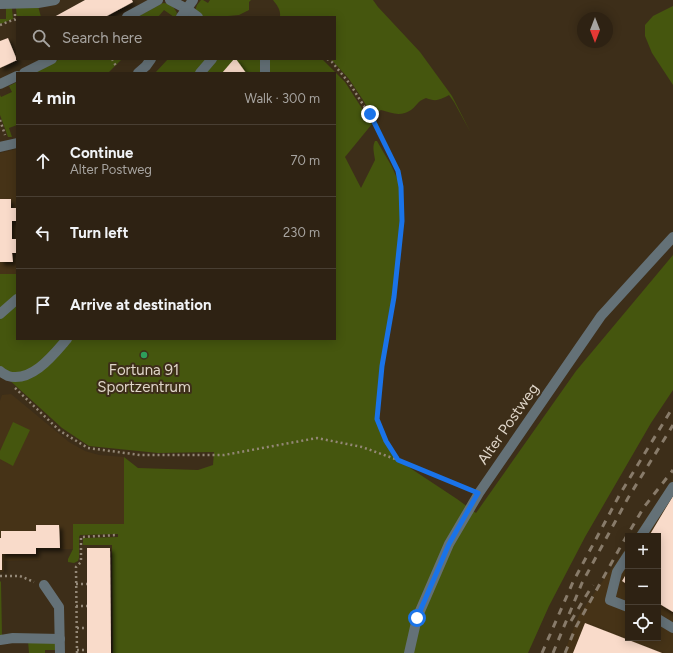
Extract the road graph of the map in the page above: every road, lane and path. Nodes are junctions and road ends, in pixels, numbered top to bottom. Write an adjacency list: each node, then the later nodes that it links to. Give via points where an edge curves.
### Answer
1 (55, 0): 5 (street)
2 (158, 0): 7 (street)
3 (170, 0): 6 (street)
4 (193, 0): 6 (street)
5 (0, 4)
6 (184, 13): 8 (street)
7 (129, 16)
8 (194, 16)
9 (16, 21): 10 (path, via 15,19)
10 (0, 26)
11 (50, 60): 18 (street)
12 (113, 60): 17 (path)
13 (150, 60): 19 (street)
14 (211, 60): 20 (street)
15 (264, 60): 21 (street)
16 (329, 60): 32 (path, via 350,84 370,114 398,171 401,187 402,221 377,419 386,441)
17 (116, 66)
18 (26, 72)
19 (139, 72)
20 (201, 72)
21 (265, 72)
22 (16, 76): 23 (street)
23 (0, 84)
24 (0, 120): 25 (path)
25 (9, 145)
26 (673, 237): 34 (street, Alter Postweg, via 601,316)
27 (16, 300): 28 (street)
28 (0, 314)
29 (66, 340): 30 (street, via 49,359 29,374 20,377 8,376)
30 (0, 371)
31 (11, 384): 32 (path, via 60,431 88,448 140,455 224,455 317,438 362,447)
32 (398, 460): 34 (path)
33 (673, 487): 35 (street)
34 (478, 493): 56 (street, Alter Postweg, via 449,544 417,618)
35 (643, 533)
36 (117, 535): 38 (path, via 81,537)
37 (625, 560): 46 (street, via 617,572 610,600)
38 (81, 562): 39 (path); 41 (path, via 76,566)
39 (87, 562)
40 (0, 576): 43 (path, via 20,576)
41 (76, 584): 42 (path); 44 (path)
42 (87, 584)
43 (44, 585): 51 (street, via 59,607)
44 (76, 606): 45 (path); 48 (path)
45 (87, 606)
46 (625, 606)
47 (661, 620): 50 (street)
48 (77, 628): 49 (path); 54 (path)
49 (87, 628)
50 (673, 628)
51 (60, 639): 52 (street); 55 (street)
52 (0, 640)
53 (88, 650): 54 (path)
54 (77, 652)
55 (60, 653)
56 (409, 653)

